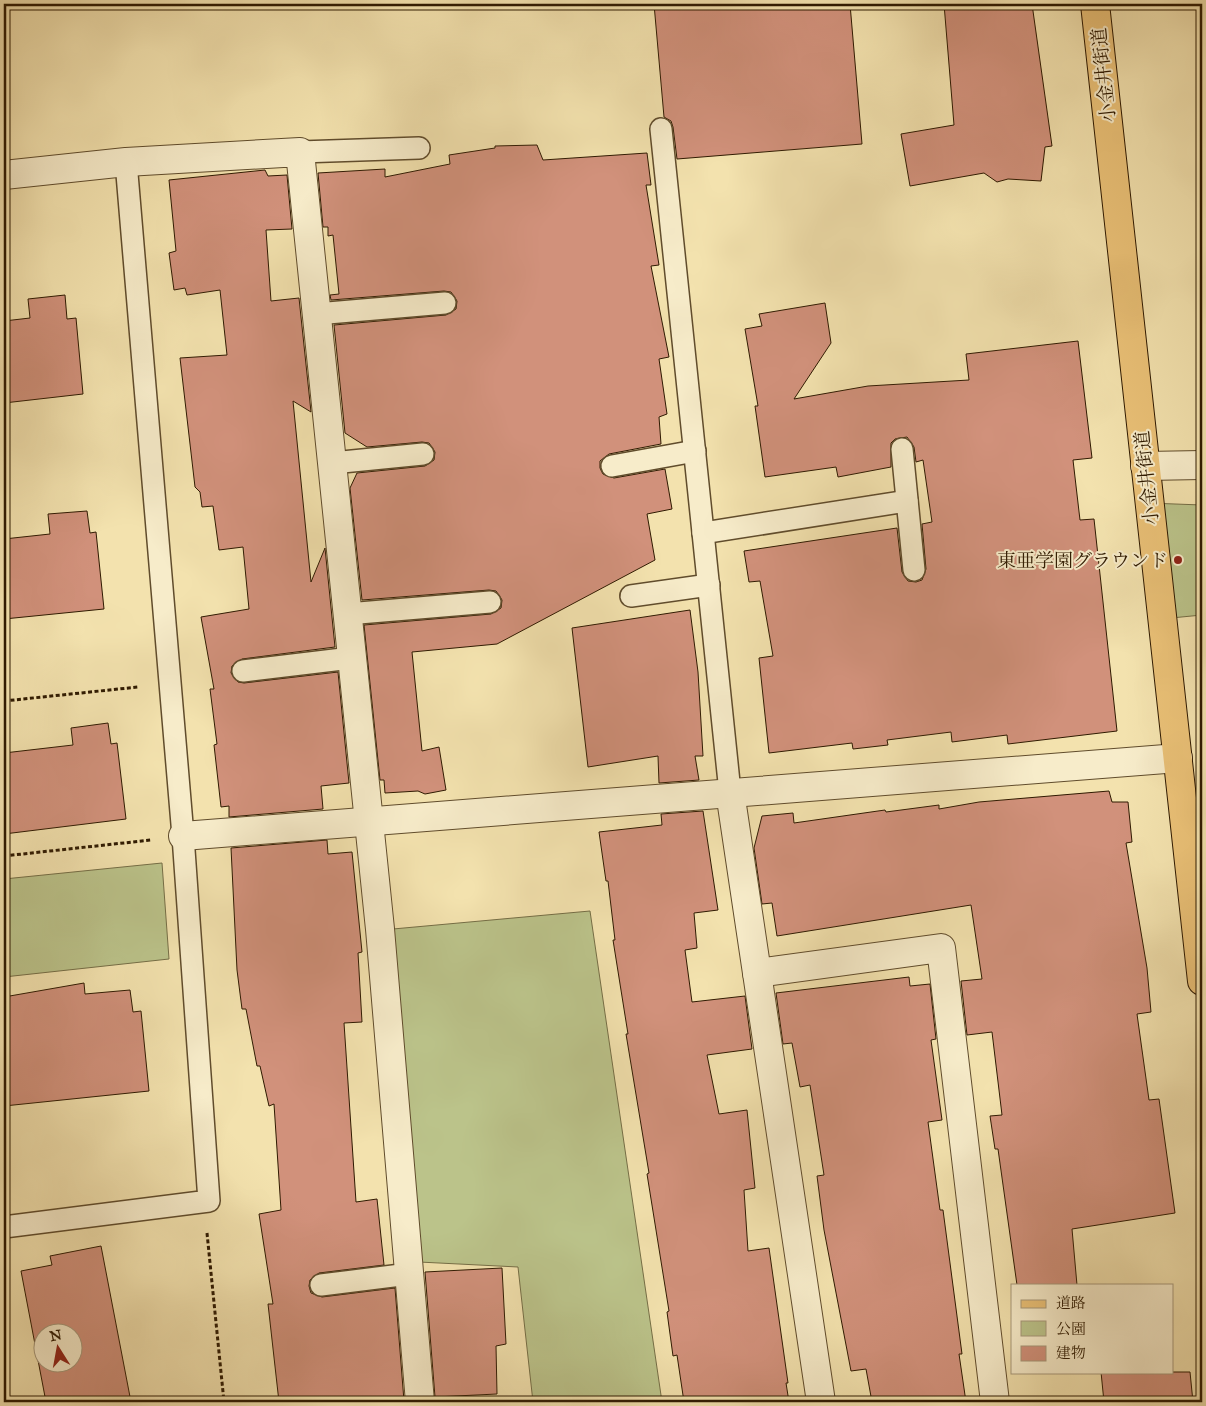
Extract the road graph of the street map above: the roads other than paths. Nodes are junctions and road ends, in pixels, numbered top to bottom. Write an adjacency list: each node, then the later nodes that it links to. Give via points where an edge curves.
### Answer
1 (1095, 4): 15 (main road, 小金井街道)
2 (661, 128): 10 (lane)
3 (419, 148): 4 (lane)
4 (300, 152): 5 (street); 8 (street)
5 (126, 162): 6 (street); 28 (lane)
6 (4, 175)
7 (445, 303): 8 (lane)
8 (316, 314): 12 (street)
9 (902, 449): 16 (lane)
10 (695, 451): 14 (lane); 17 (lane)
11 (423, 454): 12 (lane)
12 (332, 463): 22 (street)
13 (1202, 465): 15 (street)
14 (612, 466)
15 (1145, 466): 25 (main road, 小金井街道)
16 (907, 501): 17 (lane); 18 (lane)
17 (703, 533): 19 (lane)
18 (914, 570)
19 (709, 585): 20 (lane); 26 (lane)
20 (631, 596)
21 (490, 602): 22 (lane)
22 (347, 614): 23 (street)
23 (351, 658): 24 (lane); 27 (street)
24 (243, 671)
25 (1178, 758): 26 (street); 30 (main road, 小金井街道)
26 (730, 792): 27 (street); 29 (street)
27 (368, 823): 28 (street); 32 (street)
28 (183, 836): 31 (lane, via 209,1201)
29 (757, 973): 35 (street); 36 (street, via 941,948)
30 (1202, 981)
31 (4, 1227)
32 (409, 1274): 33 (lane); 34 (street)
33 (320, 1285)
34 (420, 1402)
35 (821, 1402)
36 (995, 1402)

